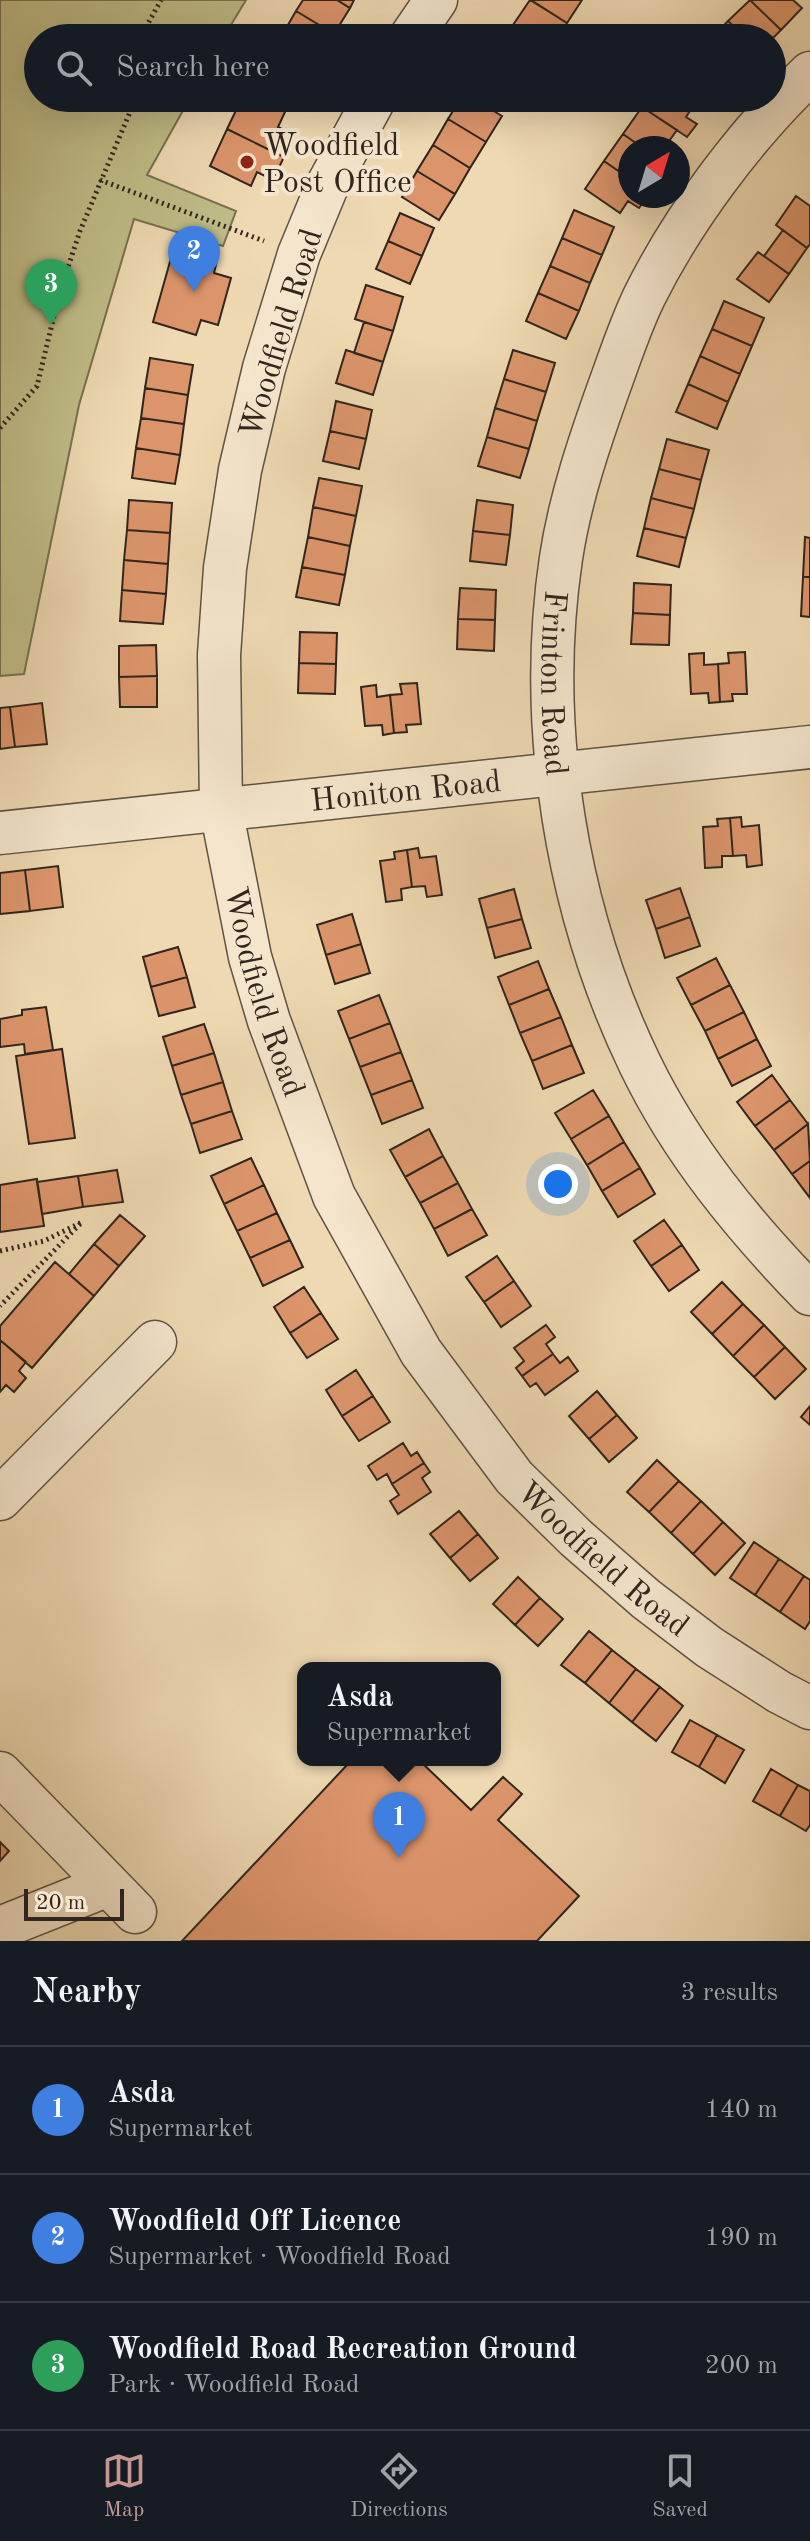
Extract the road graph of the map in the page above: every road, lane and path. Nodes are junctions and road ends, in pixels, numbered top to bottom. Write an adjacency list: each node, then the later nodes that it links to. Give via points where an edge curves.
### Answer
1 (161, 0): 3 (path)
2 (436, 0): 4 (street)
3 (148, 24)
4 (420, 24)
5 (810, 73): 6 (street, Frinton Road)
6 (786, 98)
7 (130, 112): 10 (path)
8 (367, 112): 11 (street, Woodfield Road, via 328,184)
9 (772, 112): 14 (street, Frinton Road, via 686,227 644,297 581,467 561,558 554,628)
10 (100, 180): 11 (path); 12 (path, via 60,291 37,386)
11 (299, 254): 15 (street, Woodfield Road, via 264,368 240,470 225,568 219,655)
12 (0, 428)
13 (810, 747): 14 (street, Honiton Road)
14 (558, 773): 15 (street, Honiton Road); 18 (street, Frinton Road, via 576,887 591,941 641,1066 677,1132 720,1194)
15 (221, 809): 16 (street, Honiton Road); 22 (street, Woodfield Road, via 250,957 302,1113 334,1196 421,1352 514,1477 576,1538 709,1647)
16 (0, 833)
17 (0, 1251): 19 (path, via 44,1241 82,1222)
18 (810, 1294)
19 (0, 1306)
20 (155, 1342): 21 (street)
21 (5, 1484)
22 (810, 1708)
23 (0, 1773): 24 (street, via 122,1898)
24 (0, 1928)

